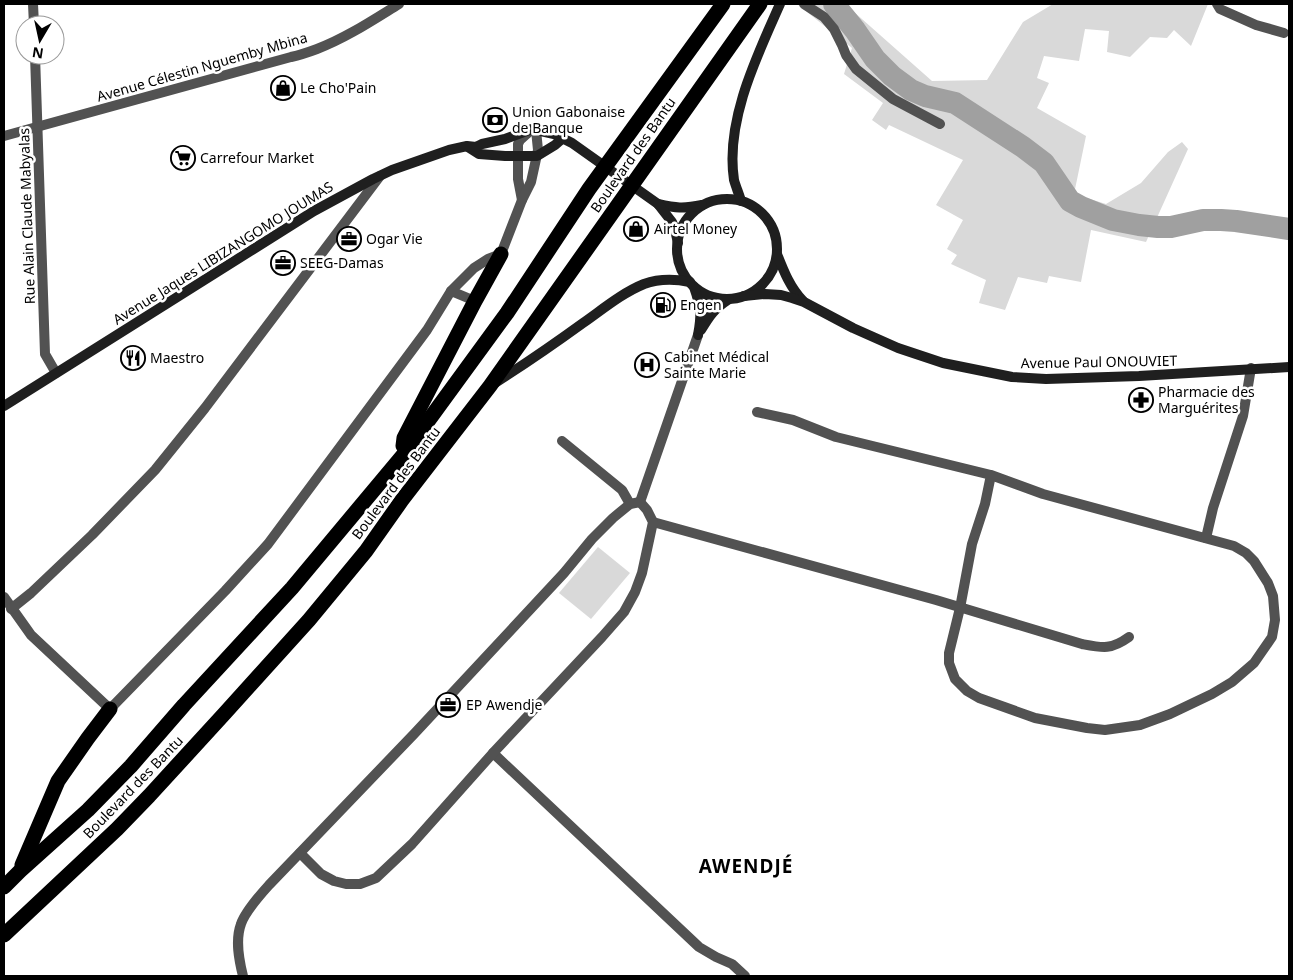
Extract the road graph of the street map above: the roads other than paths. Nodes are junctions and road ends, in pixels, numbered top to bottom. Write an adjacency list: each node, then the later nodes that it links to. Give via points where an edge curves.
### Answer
1 (399, 4): 10 (street, Avenue Célestin Nguemby Mbina, via 318,49)
2 (723, 4): 39 (highway, Boulevard des Bantu)
3 (760, 4): 35 (highway, Boulevard des Bantu)
4 (780, 4): 19 (main road, via 748,83 735,130 734,180)
5 (804, 4): 9 (street, via 824,17 834,29 856,69 893,99)
6 (1218, 4): 7 (street, via 1220,9 1256,25)
7 (1284, 33)
8 (35, 65): 10 (street, Rue Alain Claude Mabyalas)
9 (940, 124)
10 (38, 127): 12 (street, Avenue Célestin Nguemby Mbina); 34 (street, Rue Alain Claude Mabyalas, via 45,354)
11 (534, 130): 13 (main road); 14 (main road, Avenue Jaques LIBIZANGOMO JOUMAS, via 476,147); 15 (street, via 519,142); 16 (street, via 539,146)
12 (4, 136)
13 (568, 141): 16 (main road); 20 (main road)
14 (467, 146): 15 (main road, via 479,154); 17 (main road, Avenue Jaques LIBIZANGOMO JOUMAS, via 424,158)
15 (519, 156): 16 (main road); 18 (street, via 518,179)
16 (537, 156): 18 (street, via 531,182)
17 (380, 176): 34 (main road, Avenue Jaques LIBIZANGOMO JOUMAS, via 314,211); 46 (street, via 206,408 154,470 92,535)
18 (522, 200): 23 (street)
19 (741, 202): 21 (main road, via 717,200); 24 (main road, via 754,207 772,227)
20 (658, 204): 21 (main road, via 685,208); 22 (main road, via 672,222)
21 (705, 204): 22 (main road, via 687,220 680,231)
22 (678, 243): 25 (main road, via 680,267)
23 (501, 254): 26 (street, via 474,268); 29 (highway)
24 (777, 254): 27 (main road, via 767,280); 30 (main road, via 788,283)
25 (692, 284): 28 (main road, via 705,294); 31 (main road, via 700,303); 35 (main road, via 660,280 622,295)
26 (451, 291): 29 (street); 48 (street, via 427,330 268,544)
27 (744, 296): 28 (main road); 30 (main road, via 781,295)
28 (729, 299): 31 (main road, via 709,316)
29 (475, 301): 39 (highway, via 404,438)
30 (804, 302): 33 (main road, Avenue Paul ONOUVIET, via 898,348 942,363 1012,377 1139,376)
31 (698, 335): 41 (street)
32 (1289, 366): 33 (main road, Avenue Paul ONOUVIET)
33 (1251, 368): 43 (street, via 1243,416)
34 (56, 373): 36 (main road, Avenue Jaques LIBIZANGOMO JOUMAS)
35 (490, 386): 53 (highway, Boulevard des Bantu, via 366,551 309,620 117,829)
36 (4, 406)
37 (757, 412): 40 (street, via 793,420 836,437)
38 (562, 441): 41 (street)
39 (404, 454): 51 (highway, Boulevard des Bantu, via 297,581 131,766)
40 (992, 475): 43 (street, via 1043,494); 45 (street, via 972,544)
41 (635, 503): 42 (street, via 648,510); 50 (street, via 613,518 592,539 564,573)
42 (653, 522): 45 (street); 49 (street, via 642,573 624,612)
43 (1206, 538): 45 (street, via 1234,546 1254,561 1273,596 1275,620 1272,637 1254,663 1232,682 1140,726 1105,730 1087,728 1023,714 967,691 955,679 949,663)
44 (4, 597): 46 (street)
45 (960, 608): 47 (street, via 1102,648)
46 (11, 609): 48 (street, via 31,636)
47 (1129, 637)
48 (110, 709): 51 (highway, via 58,781)
49 (493, 753): 50 (street, via 412,844 376,878 360,884 334,881 321,874); 55 (street, via 699,947 732,964)
50 (300, 853): 54 (street, via 269,885 241,924 238,945)
51 (20, 871): 52 (highway, Boulevard des Bantu)
52 (4, 887)
53 (4, 935)
54 (243, 976)
55 (745, 976)

